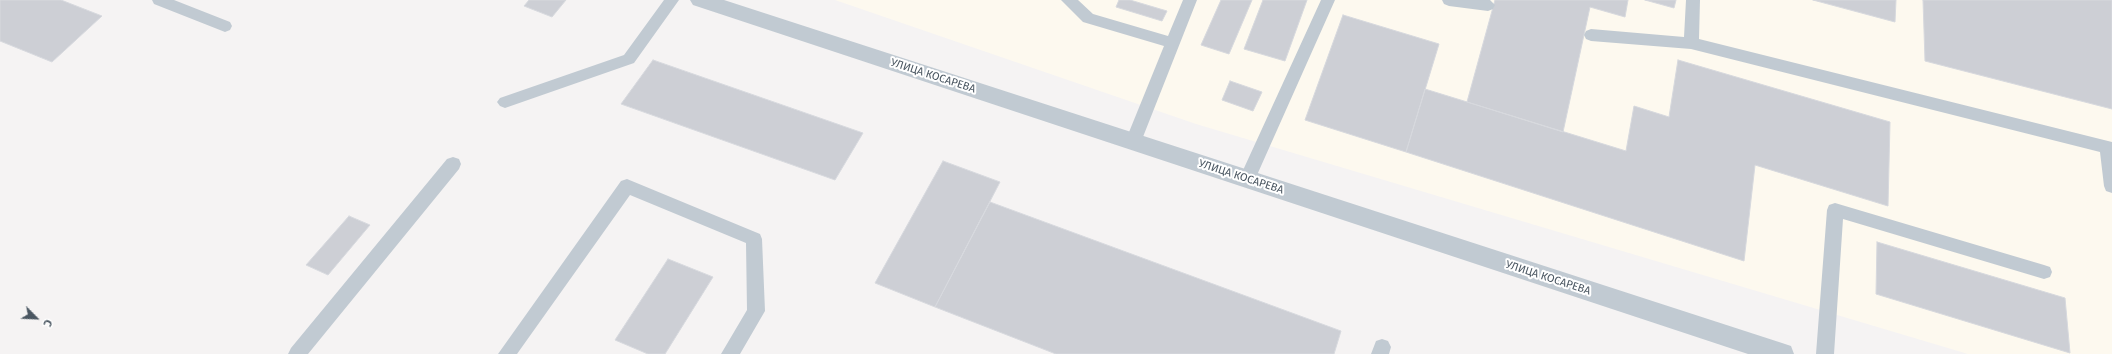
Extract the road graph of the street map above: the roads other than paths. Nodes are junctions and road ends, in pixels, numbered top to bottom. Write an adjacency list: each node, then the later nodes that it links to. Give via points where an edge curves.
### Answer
1 (159, 0): 10 (lane)
2 (672, 0): 14 (lane, via 629,59)
3 (700, 0): 15 (street, УЛИЦА КОСАРЕВА)
4 (1068, 0): 12 (lane, via 1088,18)
5 (1190, 0): 12 (lane)
6 (1328, 0): 18 (lane)
7 (1449, 0): 9 (lane)
8 (1693, 0): 13 (lane)
9 (1488, 6)
10 (225, 26)
11 (1591, 35): 13 (lane)
12 (1173, 43): 15 (lane)
13 (1690, 43): 16 (lane)
14 (505, 102)
15 (1132, 142): 18 (street, УЛИЦА КОСАРЕВА)
16 (2109, 149): 19 (lane)
17 (452, 164): 21 (lane)
18 (1247, 179): 24 (street, УЛИЦА КОСАРЕВА)
19 (2112, 186)
20 (2044, 272): 25 (lane, via 1835,210)
21 (297, 354)
22 (507, 354): 23 (lane, via 627,186 754,239 756,310)
23 (730, 354)
24 (1782, 354)
25 (1825, 354)

